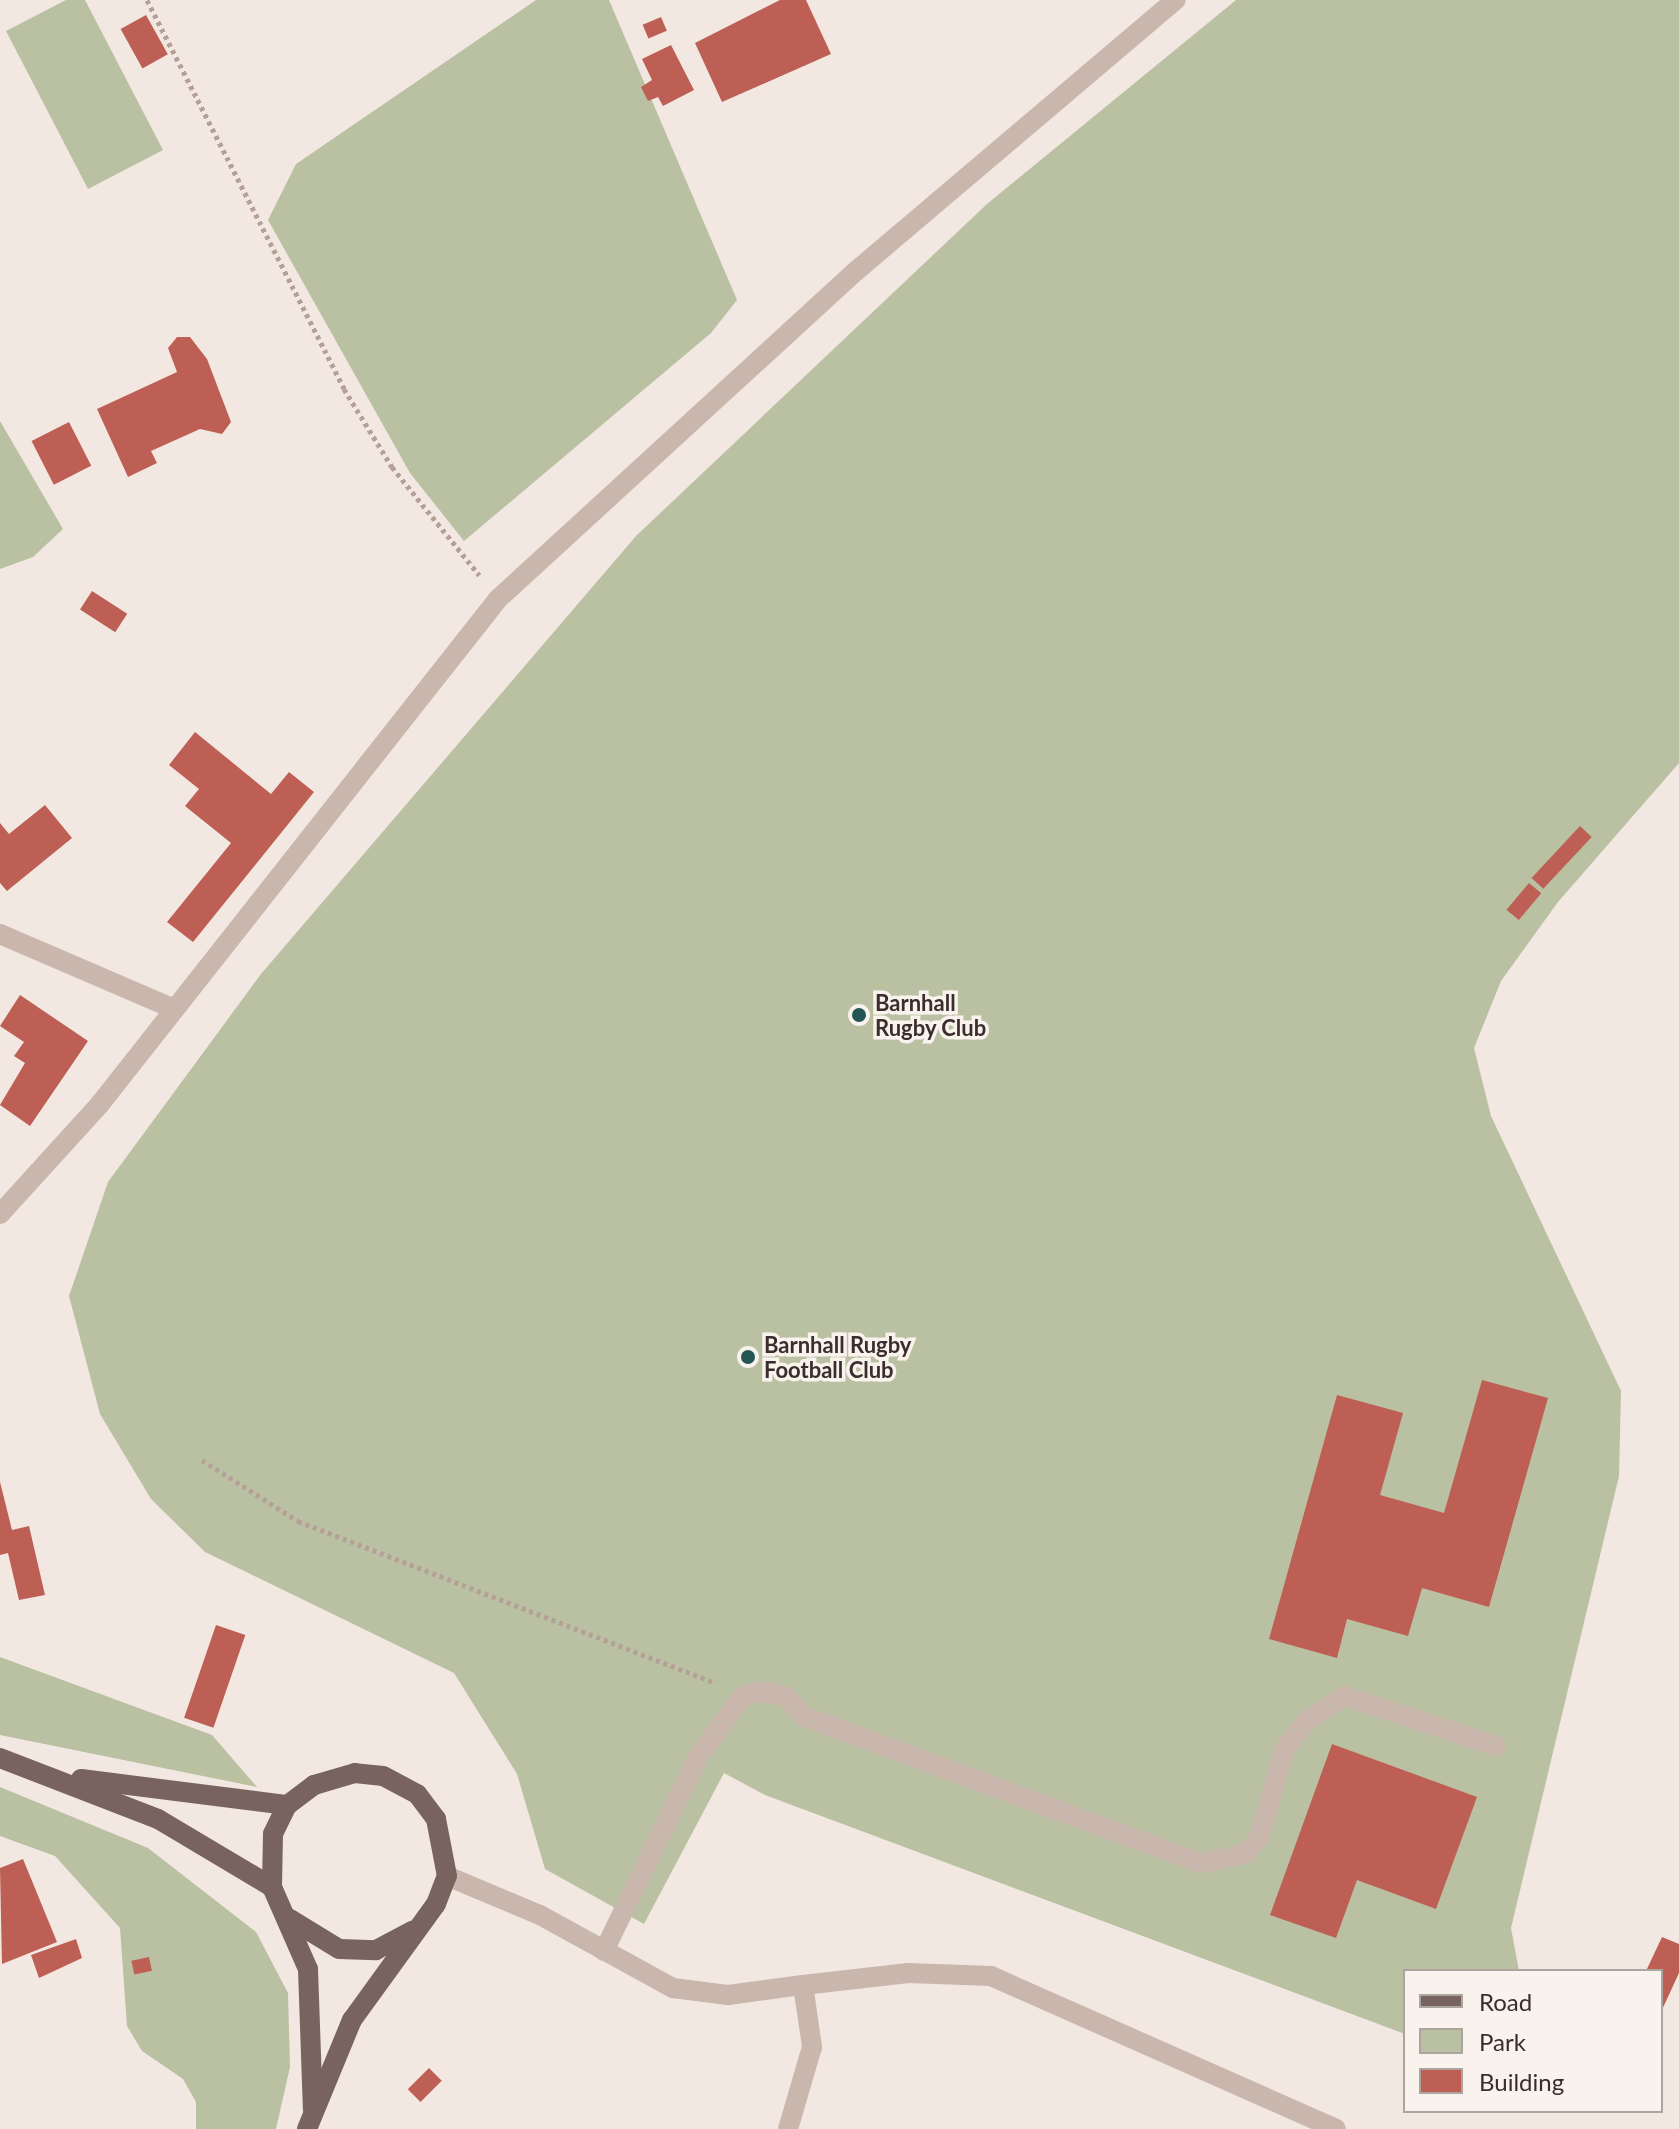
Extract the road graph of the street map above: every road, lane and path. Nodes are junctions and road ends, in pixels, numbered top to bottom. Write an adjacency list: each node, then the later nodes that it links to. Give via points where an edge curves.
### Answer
1 (147, 0): 3 (path, via 344,389 392,467)
2 (1176, 0): 3 (street, via 856,271)
3 (498, 599): 5 (street)
4 (0, 934): 5 (street)
5 (174, 1009): 6 (street)
6 (0, 1214)
7 (202, 1460): 8 (path, via 298,1521)
8 (742, 1697): 9 (street, via 761,1691 787,1697 803,1716 1201,1863 1245,1854 1259,1838 1284,1750 1305,1723 1344,1696); 17 (street, via 698,1757)
9 (1496, 1746)
10 (0, 1758): 11 (main road)
11 (58, 1776): 12 (main road); 14 (main road, via 158,1819)
12 (287, 1805): 13 (main road, via 314,1785 355,1773 383,1776 417,1794 436,1819); 14 (main road, via 273,1834)
13 (447, 1876): 16 (main road); 17 (street)
14 (272, 1887): 15 (main road)
15 (284, 1912): 16 (main road, via 306,1935 339,1949 376,1950); 19 (main road, via 308,1969)
16 (419, 1927): 19 (main road, via 352,2020)
17 (604, 1951): 18 (street, via 699,1993)
18 (803, 1985): 20 (street, via 812,2047); 21 (street, via 908,1973 991,1976)
19 (310, 2119)
20 (788, 2129)
21 (1336, 2129)

